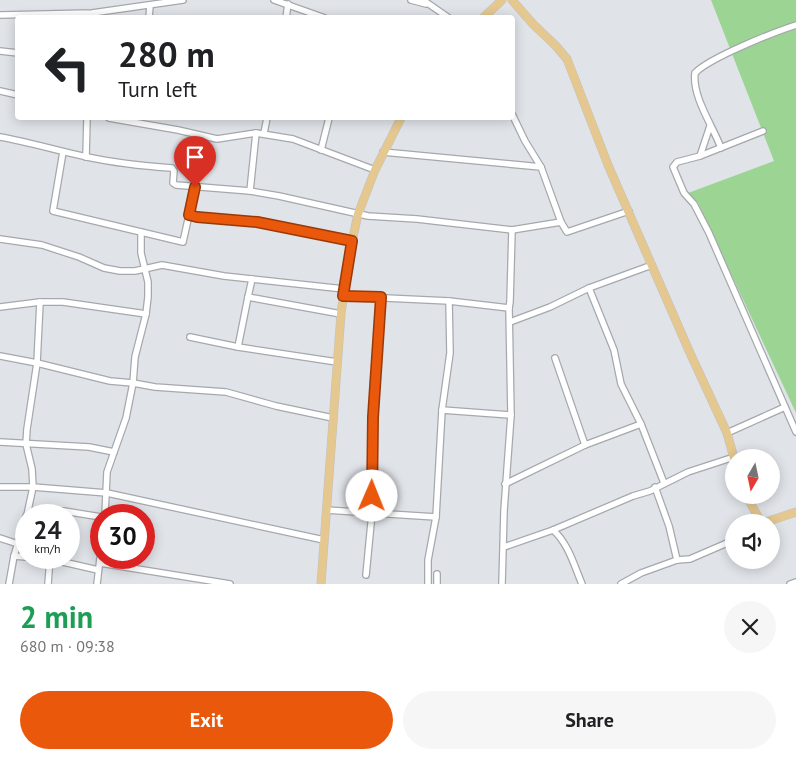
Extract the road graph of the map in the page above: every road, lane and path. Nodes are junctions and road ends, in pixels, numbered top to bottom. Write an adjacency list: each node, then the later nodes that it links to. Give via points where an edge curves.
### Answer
1 (183, 0): 7 (street)
2 (274, 0): 8 (street)
3 (411, 0): 6 (street)
4 (502, 0): 15 (main road)
5 (512, 0): 42 (main road, via 567,59)
6 (425, 2): 14 (street)
7 (150, 4): 10 (street); 11 (street)
8 (288, 4): 12 (street); 13 (street)
9 (0, 14): 10 (street)
10 (92, 15)
11 (149, 15)
12 (286, 15)
13 (317, 15)
14 (444, 15)
15 (486, 15)
16 (796, 25): 27 (street, via 731,52 702,66 695,73 694,79)
17 (0, 51): 18 (street)
18 (15, 53)
19 (0, 91): 20 (street)
20 (15, 95)
21 (87, 120): 37 (street)
22 (121, 120): 29 (street, via 217,139)
23 (267, 120): 30 (street)
24 (328, 120): 33 (street)
25 (400, 120): 35 (main road)
26 (515, 120): 38 (street)
27 (710, 126): 32 (street); 36 (street)
28 (763, 131): 32 (street)
29 (256, 133): 30 (street); 41 (street)
30 (264, 133): 33 (street, via 293,138)
31 (0, 137): 34 (street)
32 (721, 148): 36 (street)
33 (321, 150): 39 (street)
34 (63, 152): 37 (street); 47 (street, via 53,211)
35 (383, 152): 38 (street); 39 (main road)
36 (700, 156): 71 (street, via 673,166 684,193 709,233)
37 (86, 157): 40 (street, via 172,168 174,184)
38 (541, 167): 45 (street)
39 (375, 170): 43 (main road)
40 (195, 187): 41 (street); 44 (street)
41 (250, 191): 43 (street)
42 (629, 211): 45 (street, via 567,232); 50 (main road)
43 (358, 214): 46 (street); 49 (main road)
44 (189, 215): 47 (street, via 183,242); 49 (street, via 257,222)
45 (561, 222): 46 (street)
46 (512, 230): 60 (street)
47 (141, 232): 51 (street)
48 (0, 239): 51 (street, via 42,245 110,269)
49 (352, 241): 54 (main road)
50 (652, 265): 53 (street); 77 (main road)
51 (144, 269): 52 (street, via 162,265); 61 (street, via 148,288)
52 (252, 279): 54 (street); 55 (street)
53 (589, 288): 63 (street); 75 (street, via 614,350 621,384)
54 (343, 292): 56 (street); 62 (main road)
55 (248, 297): 62 (street); 65 (street)
56 (381, 297): 57 (street); 94 (street, via 373,417)
57 (449, 301): 60 (street); 72 (street, via 450,353)
58 (40, 302): 59 (street); 61 (street, via 63,302); 69 (street)
59 (0, 307)
60 (509, 308): 63 (street)
61 (146, 314): 70 (street, via 133,366)
62 (341, 314): 68 (main road)
63 (510, 322): 73 (street)
64 (190, 337): 65 (street)
65 (238, 347): 68 (street)
66 (0, 356): 69 (street)
67 (555, 358): 80 (street)
68 (337, 362): 74 (main road)
69 (37, 363): 70 (street, via 110,381); 79 (street)
70 (133, 383): 74 (street, via 226,392); 82 (street, via 126,418)
71 (785, 407): 76 (street); 77 (street)
72 (442, 410): 73 (street); 95 (street)
73 (511, 415): 85 (street)
74 (333, 418): 92 (main road)
75 (641, 424): 80 (street); 84 (street)
76 (796, 432)
77 (727, 433): 81 (main road)
78 (0, 442): 79 (street)
79 (26, 444): 82 (street, via 89,447); 87 (street)
80 (584, 445): 85 (street)
81 (731, 449)
82 (114, 452): 89 (street, via 107,472)
83 (725, 460): 84 (street)
84 (664, 483): 88 (street)
85 (506, 484): 102 (street)
86 (0, 487): 87 (street)
87 (33, 487): 89 (street); 90 (street)
88 (655, 488): 97 (street); 105 (street)
89 (107, 493): 91 (street); 99 (street)
90 (29, 504)
91 (106, 504)
92 (326, 510): 94 (street); 99 (main road)
93 (796, 512): 96 (main road)
94 (372, 513): 95 (street); 110 (street)
95 (436, 517): 118 (street, via 428,560)
96 (780, 517)
97 (553, 530): 102 (street); 121 (street, via 565,544)
98 (0, 538): 100 (street)
99 (324, 540): 117 (main road)
100 (15, 543)
101 (725, 544): 105 (street, via 690,559)
102 (504, 547): 120 (street)
103 (15, 553): 104 (street)
104 (14, 556): 113 (street)
105 (677, 560): 122 (street)
106 (80, 566): 109 (street)
107 (49, 569): 114 (street)
108 (137, 569): 116 (street)
109 (98, 570): 115 (street)
110 (366, 574)
111 (437, 574): 119 (street)
112 (796, 582): 123 (street)
113 (9, 584)
114 (48, 584)
115 (97, 584)
116 (230, 584)
117 (321, 584)
118 (428, 584)
119 (437, 584)
120 (502, 584)
121 (582, 584)
122 (621, 584)
123 (790, 584)

